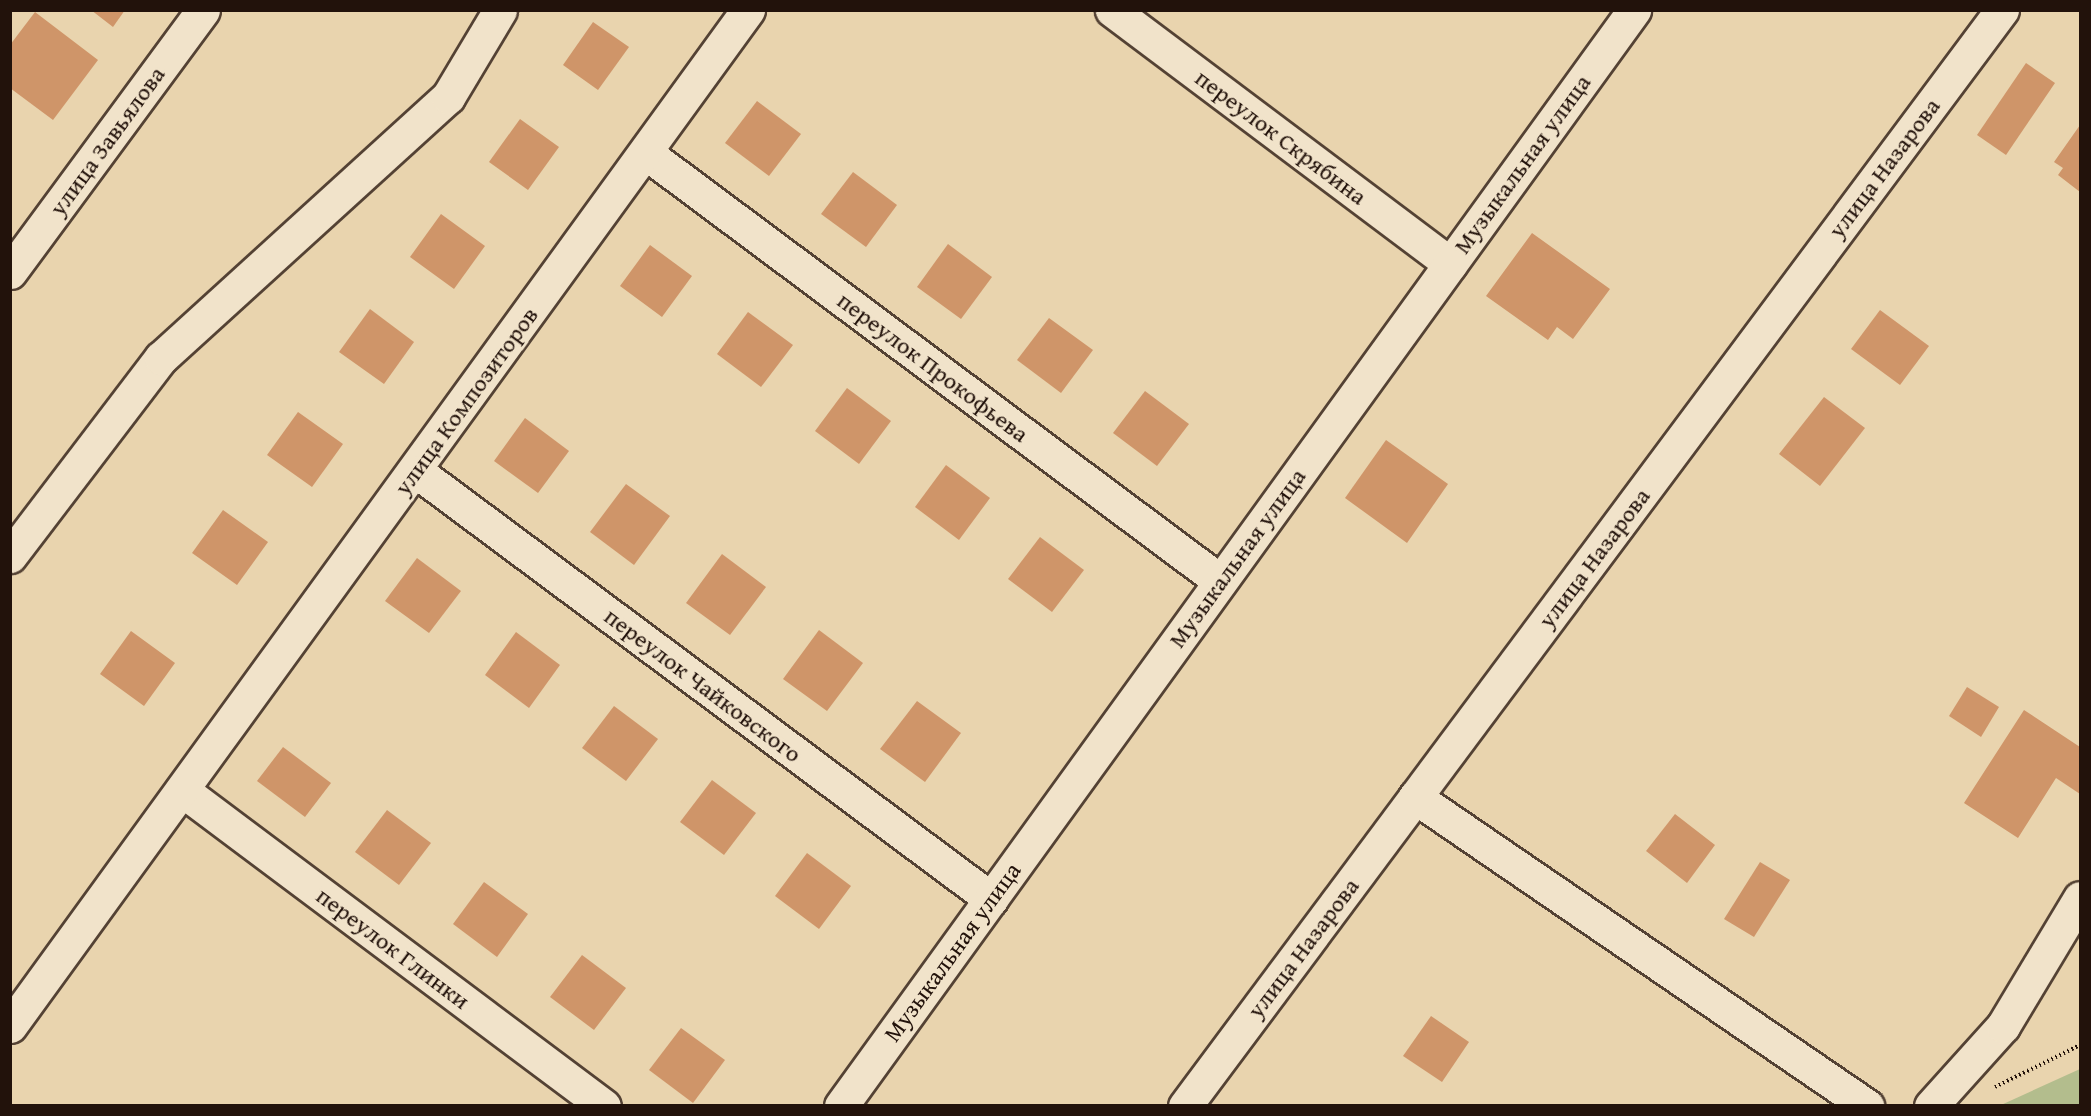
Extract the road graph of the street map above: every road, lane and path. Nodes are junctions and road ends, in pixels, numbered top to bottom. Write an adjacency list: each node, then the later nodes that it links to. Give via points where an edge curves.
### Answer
1 (203, 10): 9 (street, улица Завьялова)
2 (500, 10): 11 (street, via 448,97 161,358)
3 (748, 10): 7 (street, улица Композиторов)
4 (1112, 10): 8 (street, переулок Скрябина)
5 (1634, 10): 8 (street, Музыкальная улица)
6 (2002, 10): 14 (street, улица Назарова)
7 (646, 153): 10 (street, улица Композиторов); 12 (street, переулок Прокофьева)
8 (1450, 264): 12 (street, Музыкальная улица)
9 (10, 272)
10 (416, 471): 13 (street, улица Композиторов); 15 (street, переулок Чайковского)
11 (10, 556)
12 (1220, 581): 15 (street, Музыкальная улица)
13 (182, 790): 17 (street, улица Композиторов); 20 (street, переулок Глинки)
14 (1415, 797): 22 (street, улица Назарова); 23 (street)
15 (991, 898): 21 (street, Музыкальная улица)
16 (2080, 898): 24 (street, via 2003,1026)
17 (10, 1026)
18 (2080, 1045): 19 (path)
19 (1990, 1090)
20 (604, 1106)
21 (841, 1106)
22 (1185, 1106)
23 (1867, 1106)
24 (1931, 1106)

